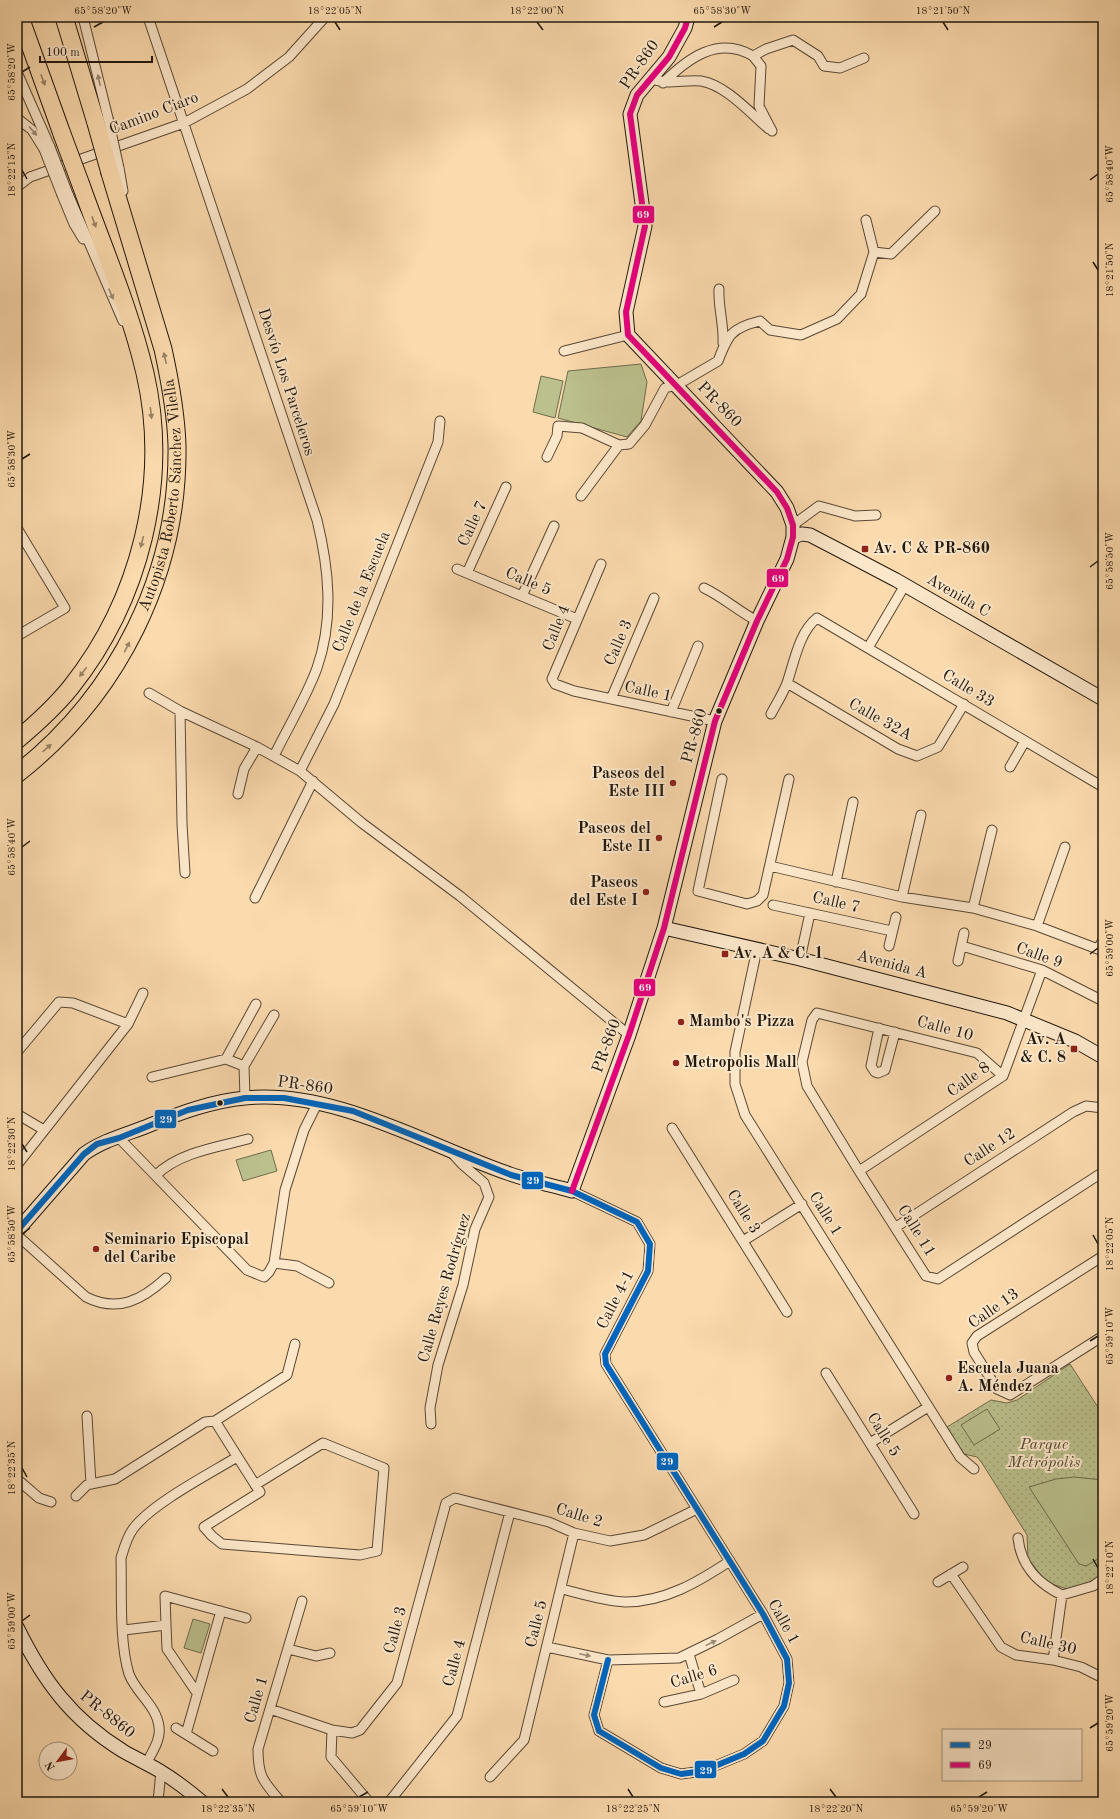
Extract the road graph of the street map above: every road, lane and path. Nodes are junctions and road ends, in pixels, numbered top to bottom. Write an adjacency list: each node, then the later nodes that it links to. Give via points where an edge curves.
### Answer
1 (20, 17): 17 (highway, Autopista Roberto Sánchez Vilella, one-way to 17, bridge, via 62,134)
2 (64, 17): 13 (highway, Autopista Roberto Sánchez Vilella)
3 (83, 17): 13 (street, one-way to 3)
4 (148, 17): 14 (street, Desvío Los Parceleros)
5 (325, 17): 14 (street, Camino Ciaro, via 277,68 247,89)
6 (688, 17): 10 (street, PR-860 / PR-860, via 685,28 669,57)
7 (753, 56): 8 (street, via 794,40 818,56 824,66 840,68); 11 (street, via 743,50 727,47 705,52 689,59); 11 (street, via 761,66 759,106 772,131 720,87 701,81)
8 (864, 58)
9 (17, 72): 15 (street)
10 (650, 78): 11 (street); 22 (street, PR-860 / PR-860, via 637,95 630,114 645,226 626,312)
11 (663, 83)
12 (17, 118): 15 (street, one-way to 15, via 32,130)
13 (102, 120): 64 (highway, Autopista Roberto Sánchez Vilella, one-way to 13, bridge, via 76,719 123,654 149,600 170,526 176,471 174,412 163,350 128,230)
14 (184, 123): 16 (street, Camino Ciaro, via 30,177); 61 (street, Desvío Los Parceleros, via 317,520 328,578 326,627 317,669)
15 (47, 148): 17 (street, bridge)
16 (17, 187)
17 (71, 191): 25 (street, one-way to 25); 25 (highway, Autopista Roberto Sánchez Vilella, one-way to 25, via 134,333)
18 (935, 211): 20 (street, via 891,254)
19 (866, 220): 20 (street)
20 (874, 252): 23 (street, via 861,294 837,319 800,336 770,330 760,321 745,324 727,337)
21 (719, 289): 23 (street)
22 (628, 335): 24 (street); 26 (street, PR-860 / PR-860)
23 (722, 350): 26 (street, via 718,361)
24 (564, 352)
25 (145, 374): 58 (highway, Autopista Roberto Sánchez Vilella, one-way to 58, via 153,436 153,476 146,527 122,606 106,637 71,688 42,719)
26 (677, 385): 28 (street, via 665,388 645,425 629,444); 35 (street, PR-860 / PR-860, via 777,492 787,508)
27 (440, 421): 63 (street, Calle de la Escuela, via 438,442 334,704)
28 (619, 445): 29 (street, via 582,428 558,426 557,436); 31 (street)
29 (547, 457)
30 (506, 487): 38 (street, Calle 7)
31 (580, 496)
32 (876, 515): 35 (street, via 855,516 819,506)
33 (554, 526): 41 (street)
34 (17, 528): 45 (street, via 65,608)
35 (793, 531): 39 (street, Avenida C, via 810,535); 44 (street, PR-860 / PR-860, via 787,559)
36 (601, 564): 43 (street, Calle 4)
37 (457, 569): 38 (street, Calle 5)
38 (467, 573): 41 (street, Calle 5)
39 (905, 585): 47 (street); 52 (street, Avenida C)
40 (704, 588): 44 (street)
41 (522, 596): 43 (street, Calle 5)
42 (654, 598): 51 (street, Calle 3)
43 (577, 619): 49 (street, Calle 4, via 552,679 555,684)
44 (757, 621): 57 (street, PR-860 / PR-860)
45 (17, 636)
46 (698, 646): 55 (street)
47 (868, 648): 48 (street, Calle 33, via 817,618 810,623 792,661); 53 (street, Calle 33)
48 (787, 683): 53 (street, Calle 32A, via 898,749 917,756 938,747); 56 (street)
49 (574, 691): 51 (street, Calle 1)
50 (148, 693): 54 (street)
51 (611, 699): 55 (street, Calle 1)
52 (1103, 699)
53 (964, 704): 59 (street, Calle 33)
54 (180, 711): 60 (street); 75 (street)
55 (671, 712): 57 (street, Calle 1)
56 (771, 714)
57 (715, 721): 84 (street, PR-860 / PR-860)
58 (17, 740)
59 (1025, 741): 62 (street); 68 (street, Calle 33)
60 (257, 747): 61 (street); 69 (street, via 244,769)
61 (274, 756): 63 (street)
62 (1010, 767)
63 (300, 771): 67 (street)
64 (17, 774)
65 (722, 779): 74 (street, via 698,891 747,904 757,901 763,895)
66 (789, 780): 74 (street)
67 (313, 781): 78 (street); 104 (street, via 362,823 460,896)
68 (1103, 787)
69 (238, 794)
70 (853, 802): 76 (street)
71 (921, 815): 77 (street)
72 (992, 830): 80 (street)
73 (1065, 847): 83 (street)
74 (770, 866): 76 (street)
75 (185, 873)
76 (836, 882): 77 (street)
77 (902, 897): 80 (street)
78 (255, 898)
79 (772, 904): 81 (street, Calle 7)
80 (973, 908): 83 (street)
81 (810, 913): 85 (street, Calle 7); 92 (street)
82 (896, 917): 85 (street)
83 (1037, 926): 91 (street)
84 (664, 928): 90 (street, Avenida A); 104 (street, PR-860 / PR-860)
85 (892, 931): 88 (street)
86 (964, 933): 89 (street)
87 (1103, 940): 91 (street)
88 (889, 946)
89 (962, 946): 93 (street); 94 (street, Calle 9)
90 (757, 949): 92 (street, Avenida A); 125 (street, Calle 1, via 735,1052 735,1084 746,1115)
91 (1101, 950)
92 (800, 959): 100 (street, Avenida A)
93 (958, 961)
94 (1042, 970): 96 (street, Calle 9); 100 (street, Calle 8)
95 (143, 993): 101 (street)
96 (1103, 1001)
97 (256, 1004): 107 (street)
98 (274, 1015): 108 (street)
99 (815, 1016): 102 (street, Calle 10, via 817,1013); 121 (street, Calle 11, via 802,1062 808,1086)
100 (1024, 1019): 106 (street, Avenida A, via 1075,1041); 109 (street, Calle 8)
101 (128, 1024): 105 (street, via 72,1003 59,1002); 116 (street)
102 (879, 1028): 103 (street, Calle 10); 103 (street, Calle 10, via 871,1066 872,1070 878,1073 885,1070)
103 (895, 1032): 109 (street, Calle 10, via 977,1053)
104 (630, 1035): 124 (street, PR-860 / PR-860)
105 (17, 1052)
106 (1103, 1057)
107 (226, 1059): 108 (street); 110 (street)
108 (244, 1066): 111 (street)
109 (1003, 1076): 121 (street, Calle 8)
110 (152, 1077)
111 (245, 1098): 112 (street, PR-860 / PR-860, via 284,1098); 117 (street, PR-860 / PR-860, via 188,1110)
112 (317, 1104): 119 (street, PR-860 / PR-860, via 353,1111); 130 (street, via 304,1130 285,1190)
113 (1103, 1108): 126 (street, Calle 12, via 1086,1106 1072,1112)
114 (17, 1114): 116 (street)
115 (672, 1128): 128 (street, Calle 3)
116 (44, 1130): 120 (street)
117 (119, 1138): 123 (street); 127 (street, PR-860 / PR-860, via 97,1144 84,1154)
118 (248, 1139): 123 (street, via 182,1158 166,1166)
119 (452, 1152): 124 (street, PR-860 / PR-860, via 511,1175); 141 (street, Calle Reyes Rodríguez, via 484,1183 489,1197 475,1229 463,1285 438,1365 430,1408)
120 (17, 1165)
121 (859, 1171): 126 (street, Calle 11)
122 (1103, 1172): 126 (street, Calle 11, via 938,1279 926,1276)
123 (156, 1175): 130 (street, via 247,1270 264,1277)
124 (572, 1191): 137 (street, Calle 4-1, via 636,1222 650,1244 648,1271 605,1354 606,1364)
125 (802, 1204): 128 (street); 138 (street, Calle 1)
126 (896, 1227)
127 (18, 1229): 131 (street, via 86,1297 95,1302 122,1304 138,1299)
128 (743, 1241): 133 (street, Calle 3)
129 (1103, 1256): 134 (street, Calle 13, via 977,1336 972,1343 974,1352 997,1389 1010,1395)
130 (274, 1263): 132 (street, via 297,1266)
131 (166, 1278)
132 (329, 1282)
133 (787, 1312)
134 (1103, 1336)
135 (295, 1344): 140 (street, via 287,1375)
136 (826, 1372): 142 (street, Calle 5)
137 (622, 1388): 151 (street, Calle 1)
138 (928, 1407): 142 (street); 144 (street, Calle 1, via 960,1457)
139 (87, 1416): 146 (street)
140 (215, 1421): 143 (street); 146 (street, via 205,1422 115,1479)
141 (431, 1424)
142 (870, 1443): 153 (street, Calle 5)
143 (237, 1457): 147 (street); 169 (street, via 160,1504 131,1530 121,1558)
144 (974, 1469)
145 (17, 1479): 149 (street, via 40,1498)
146 (92, 1484): 148 (street, via 87,1485)
147 (255, 1485): 147 (street, via 323,1443 384,1468 377,1551 360,1555 222,1544 204,1527 260,1492)
148 (76, 1496)
149 (51, 1502)
150 (449, 1502): 152 (street, Calle 2, via 455,1498); 183 (street, Calle 3, via 446,1503 397,1683 360,1730 352,1734)
151 (697, 1509): 154 (street, Calle 2, via 644,1535 610,1540); 156 (street, Calle 1)
152 (510, 1512): 154 (street, Calle 2, via 549,1522); 193 (street, Calle 4, via 457,1716)
153 (914, 1514)
154 (574, 1533): 161 (street, Calle 5)
155 (1018, 1538): 162 (street, via 1020,1551 1032,1574 1046,1587)
156 (730, 1561): 161 (street, via 698,1581 665,1596 640,1601 616,1601); 165 (street, Calle 1)
157 (963, 1567): 158 (street)
158 (951, 1574): 160 (street); 175 (street, Calle 30, via 1001,1647 1016,1655)
159 (1103, 1580): 162 (street, via 1093,1586)
160 (938, 1582)
161 (562, 1589): 170 (street, Calle 5)
162 (1062, 1595): 175 (street)
163 (302, 1601): 171 (street, Calle 1)
164 (221, 1611): 166 (street); 167 (street, via 165,1596); 178 (street)
165 (763, 1614): 173 (street, one-way to 165); 174 (street, Calle 1, via 787,1659 789,1683 784,1706 763,1741 744,1754 703,1770 681,1774 661,1768 599,1731 594,1715)
166 (246, 1618)
167 (166, 1625): 169 (street); 178 (street, via 167,1649)
168 (17, 1627): 186 (street, PR-8860 / PR-8860, via 49,1684 79,1718 123,1751)
169 (124, 1630): 186 (street, via 126,1662 130,1676 154,1712 159,1726 159,1738)
170 (547, 1647): 174 (street, one-way to 174); 188 (street, Calle 5, via 524,1740)
171 (288, 1649): 172 (street, via 316,1656); 181 (street, Calle 1)
172 (330, 1653)
173 (689, 1654): 174 (street, via 666,1660); 179 (street)
174 (608, 1660)
175 (1053, 1660): 176 (street, Calle 30, via 1082,1667)
176 (1103, 1678)
177 (734, 1680): 179 (street, Calle 6)
178 (197, 1693): 184 (street)
179 (701, 1694): 180 (street, Calle 6)
180 (664, 1702)
181 (270, 1709): 183 (street, Calle 3); 191 (street, Calle 1, via 258,1749 258,1768 267,1786)
182 (176, 1728): 184 (street)
183 (332, 1730): 192 (street, via 331,1757)
184 (186, 1734): 185 (street)
185 (213, 1750)
186 (146, 1764): 187 (street, PR-8860 / PR-8860)
187 (161, 1771): 189 (street); 190 (street, PR-8860 / PR-8860)
188 (490, 1777)
189 (158, 1802)
190 (202, 1802)
191 (281, 1802)
192 (369, 1802)
193 (389, 1802)

